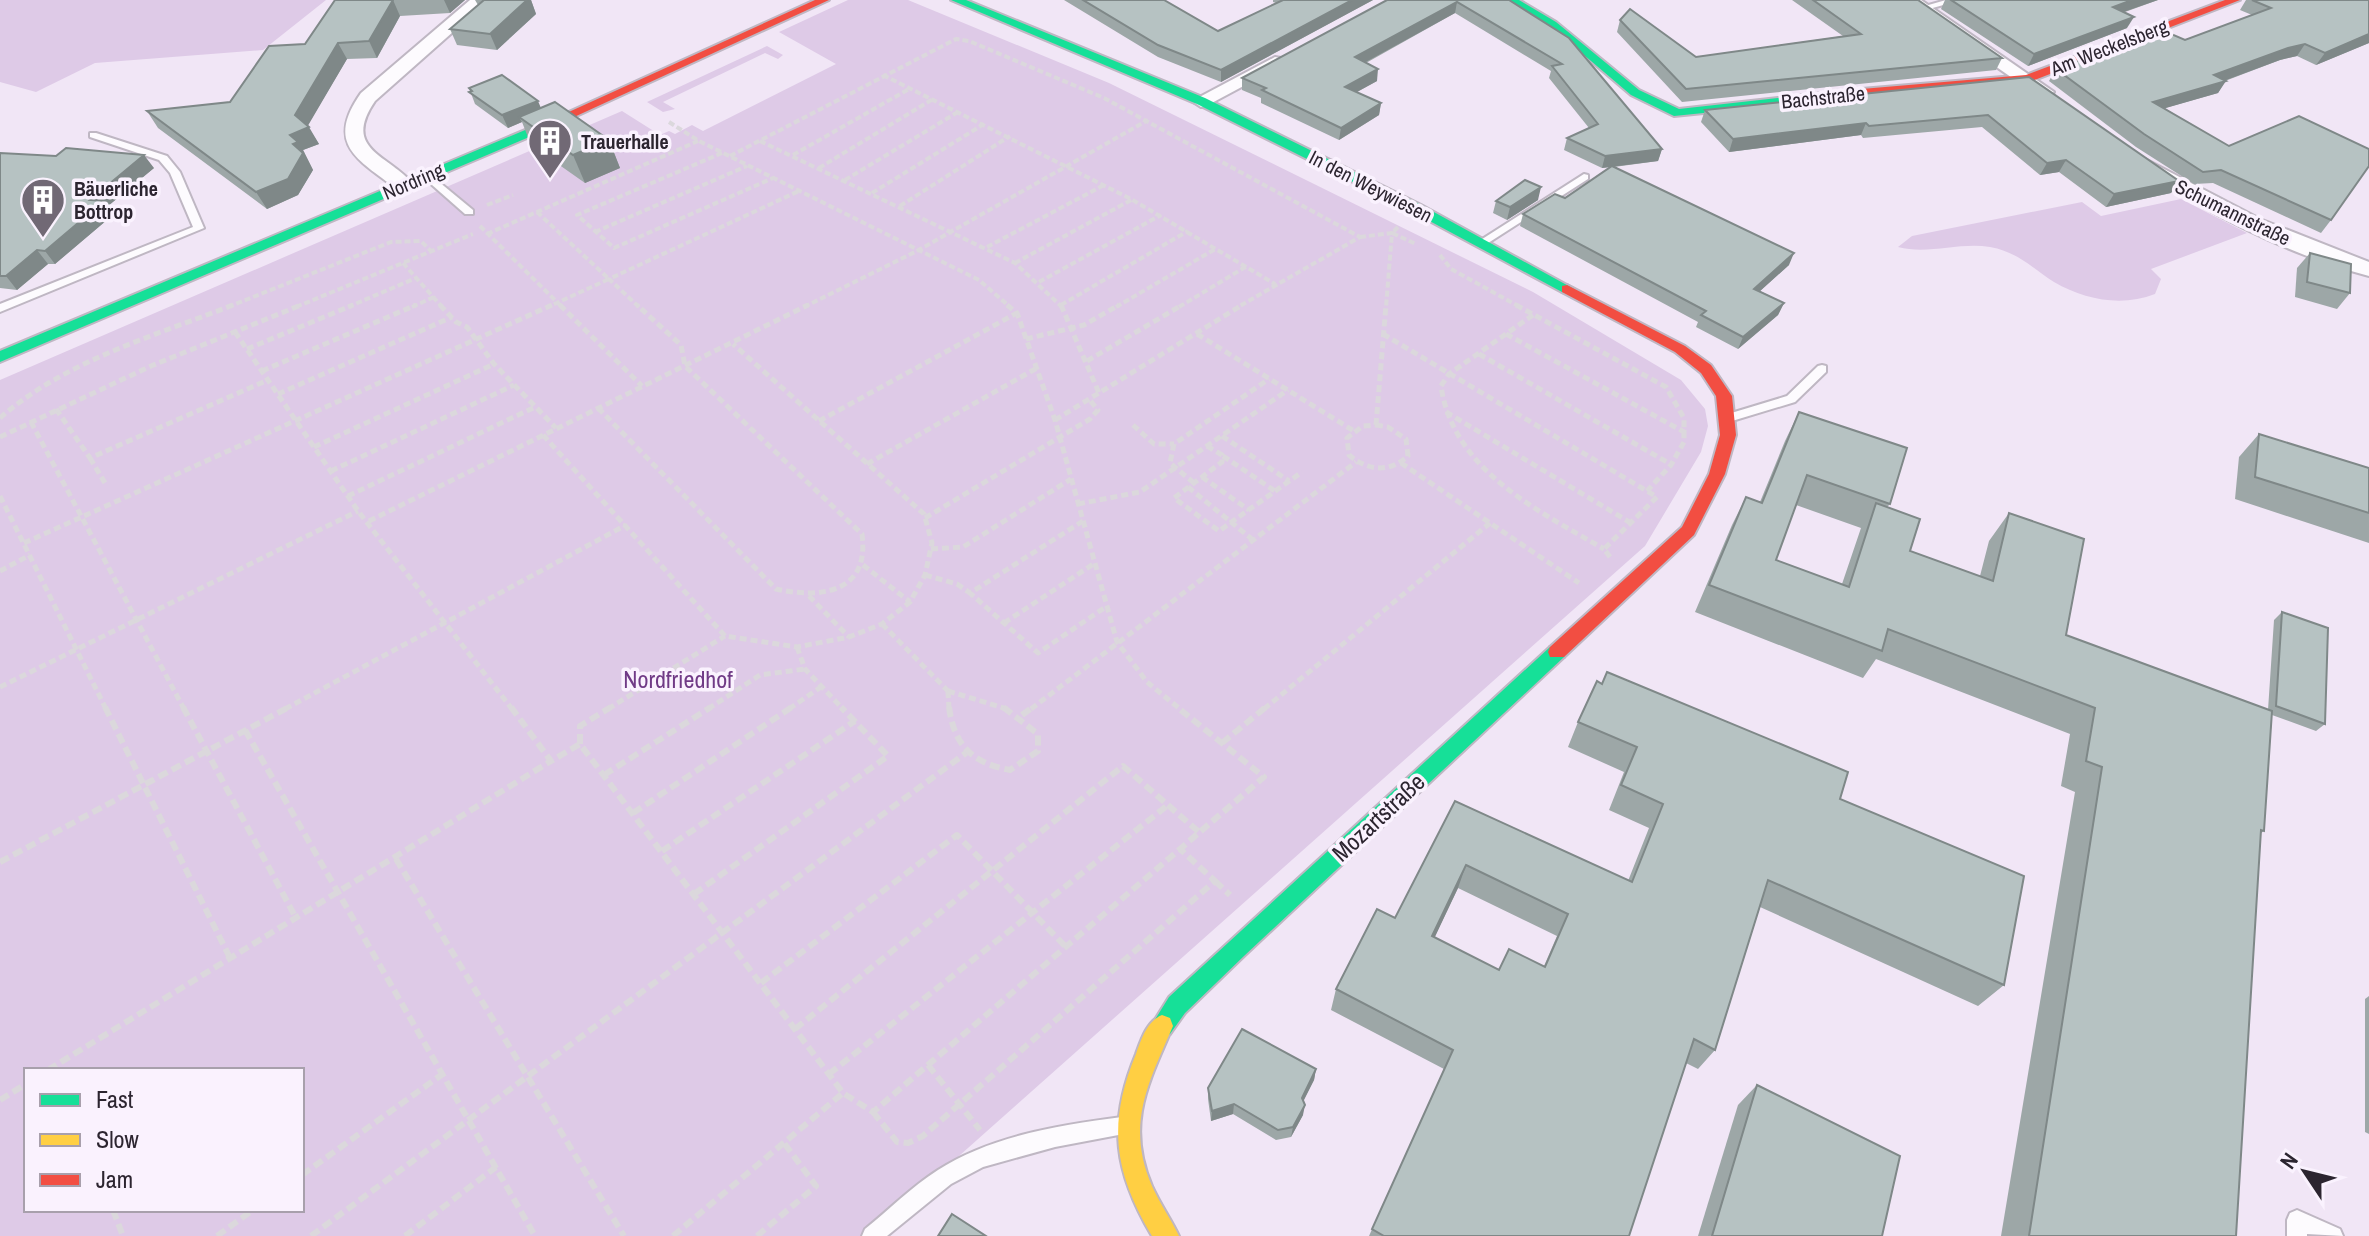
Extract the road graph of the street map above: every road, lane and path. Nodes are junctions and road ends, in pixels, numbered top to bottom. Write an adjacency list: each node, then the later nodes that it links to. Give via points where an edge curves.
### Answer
1 (480, 0): 35 (street, via 354,112 350,133 355,144)
2 (824, 0): 30 (street, Nordring)
3 (956, 0): 13 (street, In den Weywiesen)
4 (1511, 0): 10 (street, Bachstraße, via 1574,39 1642,100 1663,111)
5 (1957, 0): 7 (lane)
6 (2235, 0): 10 (street, Am Weckelsberg)
7 (1916, 4): 10 (street)
8 (1297, 50): 13 (street)
9 (882, 75): 11 (path); 16 (path, via 942,44 969,41); 21 (path)
10 (2028, 78): 14 (street)
11 (910, 89): 12 (path); 26 (path)
12 (933, 99): 15 (path); 29 (path)
13 (1201, 101): 40 (street, In den Weywiesen)
14 (2065, 106)
15 (958, 112): 18 (path); 33 (path)
16 (1148, 120): 27 (path); 49 (path)
17 (669, 122): 22 (path)
18 (984, 124): 20 (path); 37 (path)
19 (93, 135): 66 (lane, via 163,158 175,172 199,228)
20 (1010, 136): 27 (path); 39 (path)
21 (759, 140): 25 (path); 26 (path)
22 (699, 141): 23 (path); 42 (path)
23 (723, 153): 25 (path); 47 (path, via 577,215)
24 (2127, 153): 58 (street, Schumannstraße, via 2252,225)
25 (730, 156): 28 (path)
26 (792, 156): 29 (path)
27 (1068, 164): 34 (path); 44 (path)
28 (748, 165): 32 (path); 47 (path)
29 (818, 168): 33 (path)
30 (427, 175): 35 (street, Nordring); 41 (lane)
31 (1584, 177): 50 (lane)
32 (773, 178): 36 (path); 47 (path, via 614,248)
33 (845, 181): 37 (path)
34 (1106, 184): 38 (path); 51 (path)
35 (404, 185): 79 (street, Nordring)
36 (799, 191): 53 (path); 60 (path)
37 (871, 193): 39 (path)
38 (1133, 199): 43 (path); 56 (path)
39 (899, 206): 44 (path)
40 (1416, 208): 48 (path); 50 (street, In den Weywiesen)
41 (469, 212): 46 (path)
42 (537, 212): 46 (path); 60 (path)
43 (1161, 215): 45 (path); 61 (path)
44 (951, 231): 51 (path); 53 (path)
45 (1189, 231): 52 (path); 65 (path)
46 (485, 232): 54 (path); 64 (path)
47 (595, 232)
48 (1392, 233): 49 (path); 68 (path, via 1442,256 1451,269); 73 (path)
49 (1360, 237): 62 (path)
50 (1481, 243): 107 (street, In den Weywiesen, via 1680,349 1712,375)
51 (987, 247): 56 (path)
52 (1218, 247): 57 (path); 70 (path)
53 (917, 251): 67 (path, via 979,280); 77 (path)
54 (432, 252): 55 (path); 100 (path, via 421,241 391,242 79,366)
55 (403, 263): 59 (path); 71 (path)
56 (1015, 263): 61 (path)
57 (1247, 266): 62 (path); 81 (path)
58 (2369, 269)
59 (416, 278): 63 (path); 78 (path)
60 (609, 279): 64 (path); 83 (path, via 681,345)
61 (1039, 282): 65 (path)
62 (1275, 284): 72 (path)
63 (434, 297): 69 (path); 86 (path)
64 (557, 303): 75 (path); 91 (path)
65 (1061, 305): 70 (path)
66 (0, 308)
67 (1017, 313): 76 (path); 103 (path)
68 (1534, 315): 74 (path); 110 (path, via 1666,387 1683,409)
69 (452, 317): 75 (path); 94 (path)
70 (1072, 328): 76 (path); 81 (path)
71 (235, 332): 78 (path); 98 (path)
72 (1197, 334): 88 (path); 93 (path)
73 (1383, 334): 87 (path); 106 (path)
74 (1506, 334): 80 (path); 110 (path)
75 (478, 339): 82 (path); 101 (path)
76 (1026, 339): 84 (path)
77 (733, 344): 83 (path); 103 (path)
78 (247, 349): 86 (path)
79 (1, 351)
80 (1478, 353): 87 (path); 123 (path)
81 (1087, 361): 93 (path)
82 (494, 364): 90 (path); 117 (path)
83 (685, 366): 91 (path); 154 (path, via 862,534)
84 (1037, 368): 102 (path); 122 (path)
85 (1822, 369): 107 (lane, via 1791,399)
86 (262, 371): 89 (path)
87 (1449, 374): 99 (path, via 1441,386); 134 (path)
88 (1269, 379): 92 (path); 115 (path)
89 (268, 380): 94 (path); 119 (path)
90 (514, 385): 96 (path); 125 (path)
91 (642, 386): 97 (path)
92 (1288, 390): 109 (path); 113 (path)
93 (1099, 393): 95 (path)
94 (278, 394): 101 (path)
95 (1089, 399): 102 (path); 112 (path, via 1097,413)
96 (535, 407): 108 (path); 136 (path)
97 (598, 408): 108 (path); 160 (path, via 776,589)
98 (56, 409): 104 (path); 119 (path)
99 (1445, 412): 146 (path); 151 (path, via 1479,466 1500,485)
100 (0, 418)
101 (296, 420): 117 (path); 140 (path)
102 (1055, 420): 112 (path)
103 (819, 421): 122 (path)
104 (31, 422): 114 (path); 140 (path)
105 (1133, 425): 115 (path, via 1154,444)
106 (1376, 425): 109 (path); 121 (path, via 1406,439 1408,456)
107 (1731, 427): 214 (street, Mozartstraße, via 1715,478 1688,531 1177,1005 1150,1043)
108 (556, 428): 111 (path)
109 (1354, 431): 120 (path, via 1346,446)
110 (1686, 433): 123 (path)
111 (543, 435): 142 (path); 147 (path)
112 (1059, 436): 128 (path); 141 (path)
113 (1222, 436): 116 (path); 129 (path)
114 (0, 437)
115 (1174, 444): 124 (path, via 1170,463)
116 (1207, 446): 118 (path); 124 (path)
117 (314, 447): 125 (path)
118 (1222, 455): 127 (path, via 1222,462); 133 (path)
119 (90, 458): 130 (path)
120 (1356, 462): 121 (path, via 1379,469); 148 (path)
121 (1401, 463): 145 (path)
122 (867, 464): 141 (path)
123 (1672, 465): 134 (path)
124 (1175, 468): 131 (path); 137 (path, via 1135,494)
125 (331, 471): 136 (path)
126 (1302, 472): 129 (path)
127 (1202, 477): 131 (path); 138 (path)
128 (1071, 479): 137 (path); 150 (path, via 963,547)
129 (1289, 481): 133 (path)
130 (105, 483)
131 (1194, 483): 132 (path)
132 (1188, 487): 144 (path); 144 (path, via 1174,498 1219,531)
133 (1275, 491): 138 (path)
134 (1647, 491): 146 (path, via 1657,497)
135 (0, 496): 149 (path)
136 (348, 496): 139 (path)
137 (1078, 504): 143 (path)
138 (1249, 510): 144 (path)
139 (358, 511): 142 (path); 163 (path)
140 (80, 518): 149 (path); 163 (path)
141 (925, 518): 150 (path)
142 (369, 521): 164 (path)
143 (1083, 521): 153 (path); 159 (path)
144 (1234, 521): 148 (path)
145 (1490, 523): 158 (path, via 1581,584); 179 (path)
146 (1631, 523): 151 (path)
147 (626, 525): 164 (path); 167 (path)
148 (1253, 540): 169 (path)
149 (24, 543): 152 (path)
150 (931, 549): 157 (path)
151 (1604, 549): 155 (path, via 1610,557)
152 (30, 555): 156 (path); 171 (path)
153 (1095, 563): 162 (path); 165 (path)
154 (863, 565): 160 (path, via 837,590); 161 (path)
155 (1600, 566)
156 (0, 571)
157 (925, 575): 159 (path); 161 (path)
158 (1591, 575)
159 (970, 593): 165 (path)
160 (808, 595): 168 (path)
161 (910, 602): 166 (path)
162 (1107, 606): 165 (path, via 1038,653); 169 (path)
163 (136, 621): 171 (path); 181 (path)
164 (447, 621): 178 (path); 183 (path)
165 (1004, 623)
166 (882, 624): 168 (path); 175 (path)
167 (725, 636): 170 (path); 180 (path, via 580,726)
168 (849, 637): 170 (path)
169 (1117, 642): 176 (path); 179 (path, via 1147,682)
170 (797, 647): 172 (path)
171 (77, 649): 174 (path); 185 (path)
172 (805, 669): 173 (path); 184 (path, via 760,675)
173 (821, 686): 177 (path); 187 (path)
174 (0, 687)
175 (948, 691): 176 (path, via 984,698); 182 (path, via 948,722)
176 (1022, 715): 182 (path, via 1038,734 1038,751 1010,770 985,767)
177 (855, 721): 190 (path); 196 (path, via 888,756)
178 (245, 730): 181 (path); 195 (path)
179 (1222, 743): 188 (path, via 1264,777)
180 (580, 744): 183 (path); 184 (path)
181 (205, 750): 185 (path); 199 (path)
182 (966, 753): 200 (path)
183 (551, 761): 191 (path)
184 (604, 775): 187 (path)
185 (144, 783): 192 (path); 202 (path)
186 (1168, 805): 188 (path); 193 (path, via 1123,766); 198 (path)
187 (633, 813): 190 (path)
188 (1199, 832): 189 (path)
189 (1180, 849): 194 (path); 201 (path)
190 (662, 851): 196 (path)
191 (396, 859): 195 (path); 208 (path)
192 (0, 862)
193 (992, 871): 198 (path); 203 (path, via 957,835); 204 (path)
194 (1215, 881): 197 (path); 212 (path, via 923,1136 897,1142)
195 (341, 893): 199 (path); 206 (path)
196 (694, 894): 200 (path)
197 (1230, 895)
198 (1033, 913): 201 (path); 207 (path)
199 (297, 920): 202 (path)
200 (723, 931): 203 (path); 208 (path)
201 (1066, 947): 212 (path)
202 (231, 960): 205 (path)
203 (761, 983): 204 (path)
204 (795, 1029): 207 (path)
205 (59, 1067)
206 (444, 1073): 213 (path); 217 (path)
207 (829, 1074): 210 (path)
208 (530, 1076): 213 (path); 225 (path)
209 (24, 1085): 211 (path)
210 (843, 1093): 212 (path); 215 (path)
211 (0, 1100)
212 (873, 1112)
213 (470, 1120): 216 (path); 222 (path)
214 (1131, 1125): 228 (lane, via 1082,1130 963,1167); 229 (street, Mozartstraße, via 1128,1142 1145,1203)
215 (784, 1143): 226 (path); 227 (path, via 816,1186)
216 (496, 1167): 223 (path); 224 (path)
217 (304, 1174)
218 (114, 1212): 220 (path)
219 (250, 1212): 221 (path)
220 (123, 1236)
221 (217, 1236)
222 (311, 1236)
223 (405, 1236)
224 (535, 1236)
225 (624, 1236)
226 (673, 1236)
227 (757, 1236)
228 (872, 1236)
229 (1166, 1236)
230 (2297, 1236): 231 (lane, via 2297,1220)
231 (2333, 1236)

